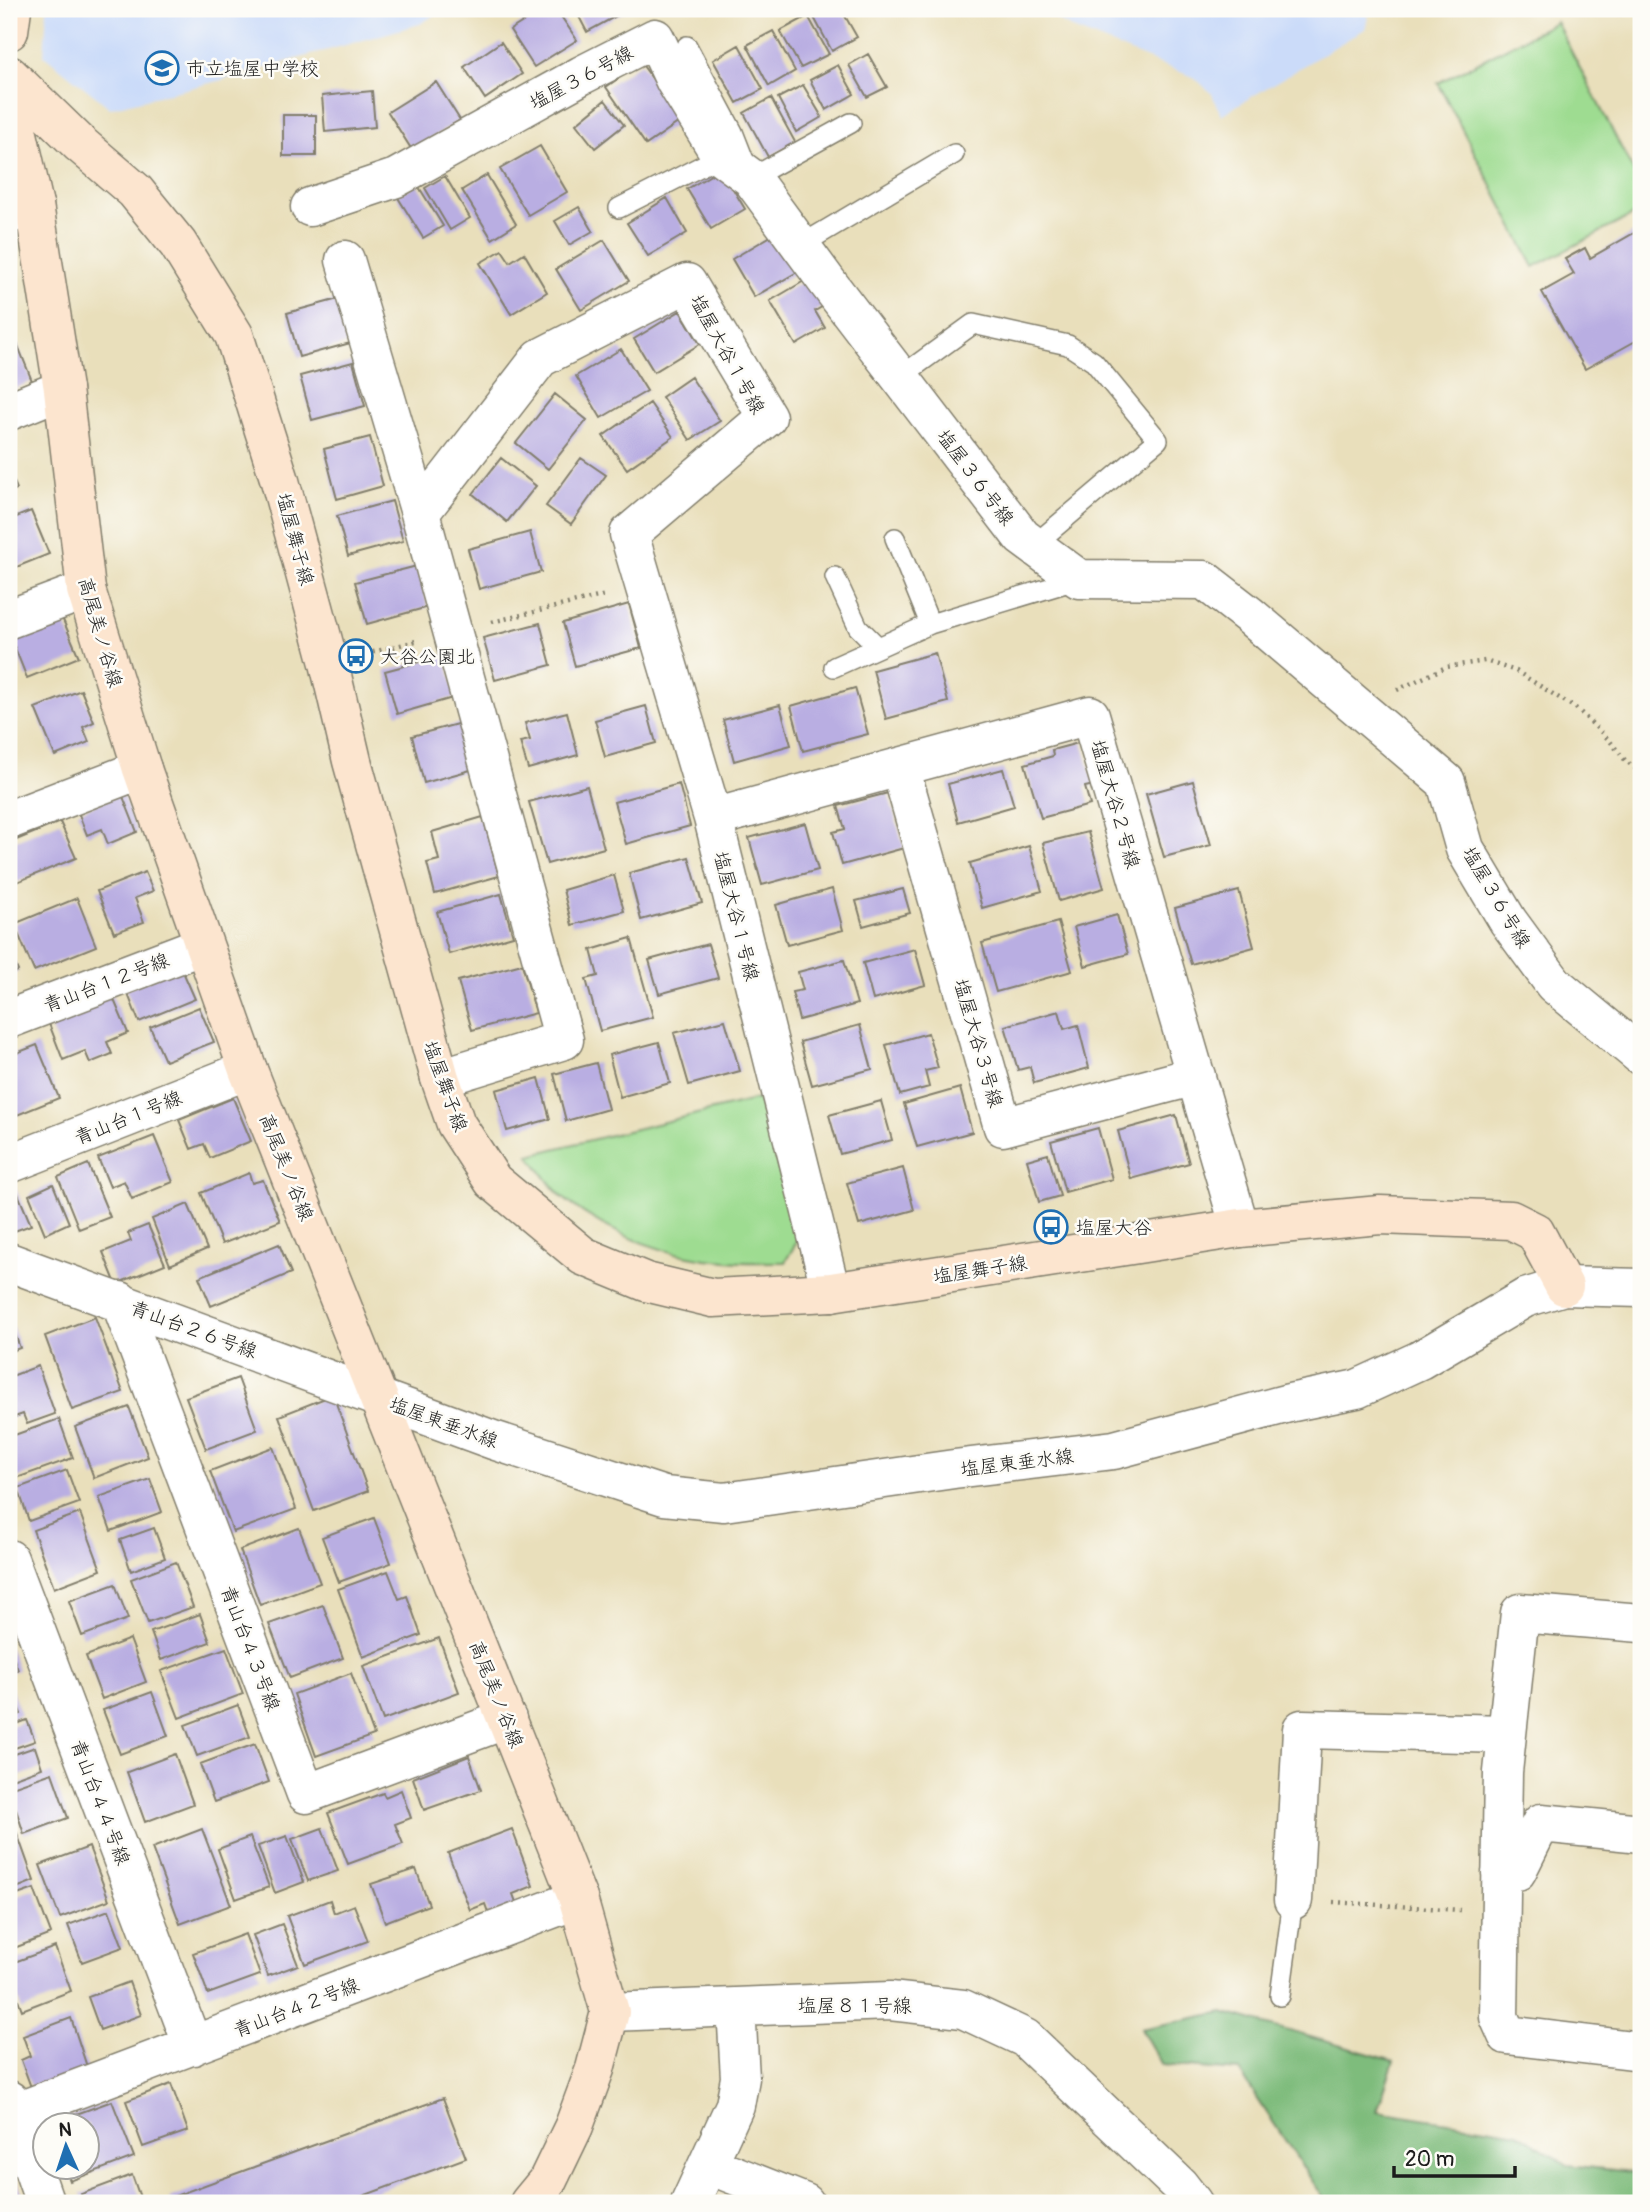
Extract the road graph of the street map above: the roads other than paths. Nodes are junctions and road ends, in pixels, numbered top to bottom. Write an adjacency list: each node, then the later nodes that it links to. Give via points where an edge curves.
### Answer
1 (12, 9): 2 (street)
2 (9, 31)
3 (662, 31): 8 (street, 塩屋３６号線, via 675,81); 9 (lane, via 733,131); 10 (street, 塩屋３６号線, via 396,178)
4 (9, 75): 37 (street, 塩屋舞子線, via 135,191 178,244 234,335 280,481)
5 (9, 94): 12 (street, 高尾美ノ谷線)
6 (851, 123): 9 (lane)
7 (954, 154): 13 (lane)
8 (721, 156): 9 (street, 塩屋３６号線); 11 (lane)
9 (751, 178): 13 (street, 塩屋３６号線)
10 (310, 207)
11 (620, 208)
12 (21, 209): 16 (street, 高尾美ノ谷線)
13 (801, 246): 15 (street, 塩屋３６号線)
14 (345, 260): 18 (street)
15 (900, 377): 20 (street, 塩屋３６号線, via 1022,537); 20 (lane, via 973,324 1068,345 1094,362 1158,440)
16 (63, 390): 17 (street); 23 (street, 高尾美ノ谷線)
17 (9, 411)
18 (420, 513): 30 (street, 塩屋大谷１号線, via 540,358 687,282 767,418 629,534); 37 (street, via 564,1040)
19 (895, 538): 25 (lane)
20 (1034, 545): 22 (street, 塩屋３６号線)
21 (835, 577): 26 (lane, via 858,627)
22 (1079, 579): 25 (lane); 34 (street, 塩屋３６号線, via 1204,580 1446,782 1465,849 1508,921 1554,984)
23 (86, 590): 24 (street); 29 (street, 高尾美ノ谷線)
24 (9, 619)
25 (930, 624): 26 (lane)
26 (878, 648): 27 (lane)
27 (834, 667)
28 (900, 767): 30 (street, 塩屋大谷２号線); 36 (street, 塩屋大谷３号線, via 1003,1126); 36 (street, 塩屋大谷２号線, via 1090,715)
29 (142, 769): 31 (street); 32 (street, 高尾美ノ谷線)
30 (713, 818): 43 (street, 塩屋大谷１号線)
31 (9, 820)
32 (202, 945): 33 (street, 青山台１２号線); 35 (street, 高尾美ノ谷線)
33 (9, 1019)
34 (1641, 1056)
35 (248, 1070): 38 (street, 青山台１号線); 45 (street, 高尾美ノ谷線)
36 (1196, 1076): 39 (street, 塩屋大谷２号線)
37 (440, 1078): 43 (street, 塩屋舞子線, via 456,1124 494,1181 583,1256 646,1282 713,1298)
38 (9, 1164)
39 (1240, 1228): 41 (street, 塩屋舞子線, via 1380,1215 1511,1220 1535,1232); 43 (street, 塩屋舞子線)
40 (9, 1262): 44 (street, 青山台２６号線)
41 (1564, 1286): 42 (street, 塩屋東垂水線); 45 (street, 塩屋東垂水線, via 1525,1298 1420,1360 1357,1389 1114,1450 724,1502 664,1496)
42 (1641, 1288)
43 (831, 1292)
44 (120, 1301): 45 (street, 青山台２６号線); 48 (street, 青山台４３号線, via 306,1794)
45 (379, 1398): 48 (street, 高尾美ノ谷線)
46 (9, 1559): 57 (street, 青山台４４号線)
47 (1641, 1623): 49 (street, via 1521,1613)
48 (507, 1719): 52 (street, 高尾美ノ谷線)
49 (1507, 1734): 51 (street); 53 (street, via 1302,1729)
50 (1641, 1833): 51 (street, via 1541,1822 1517,1871)
51 (1501, 1873): 58 (street, via 1499,2017 1507,2035)
52 (578, 1899): 56 (street, 高尾美ノ谷線); 57 (street, 青山台４２号線)
53 (1293, 1900): 54 (lane)
54 (1280, 1996)
55 (736, 2007): 56 (street, 塩屋８１号線); 60 (street, via 740,2078 735,2105); 65 (street, 塩屋８１号線, via 890,2001 963,2010 1025,2038)
56 (610, 2012): 62 (street, via 574,2126 548,2180)
57 (193, 2046): 59 (street, 青山台４２号線)
58 (1641, 2051)
59 (11, 2107): 61 (street)
60 (709, 2165): 63 (street); 64 (street)
61 (45, 2203)
62 (530, 2203)
63 (690, 2203)
64 (806, 2203)
65 (1193, 2203)

